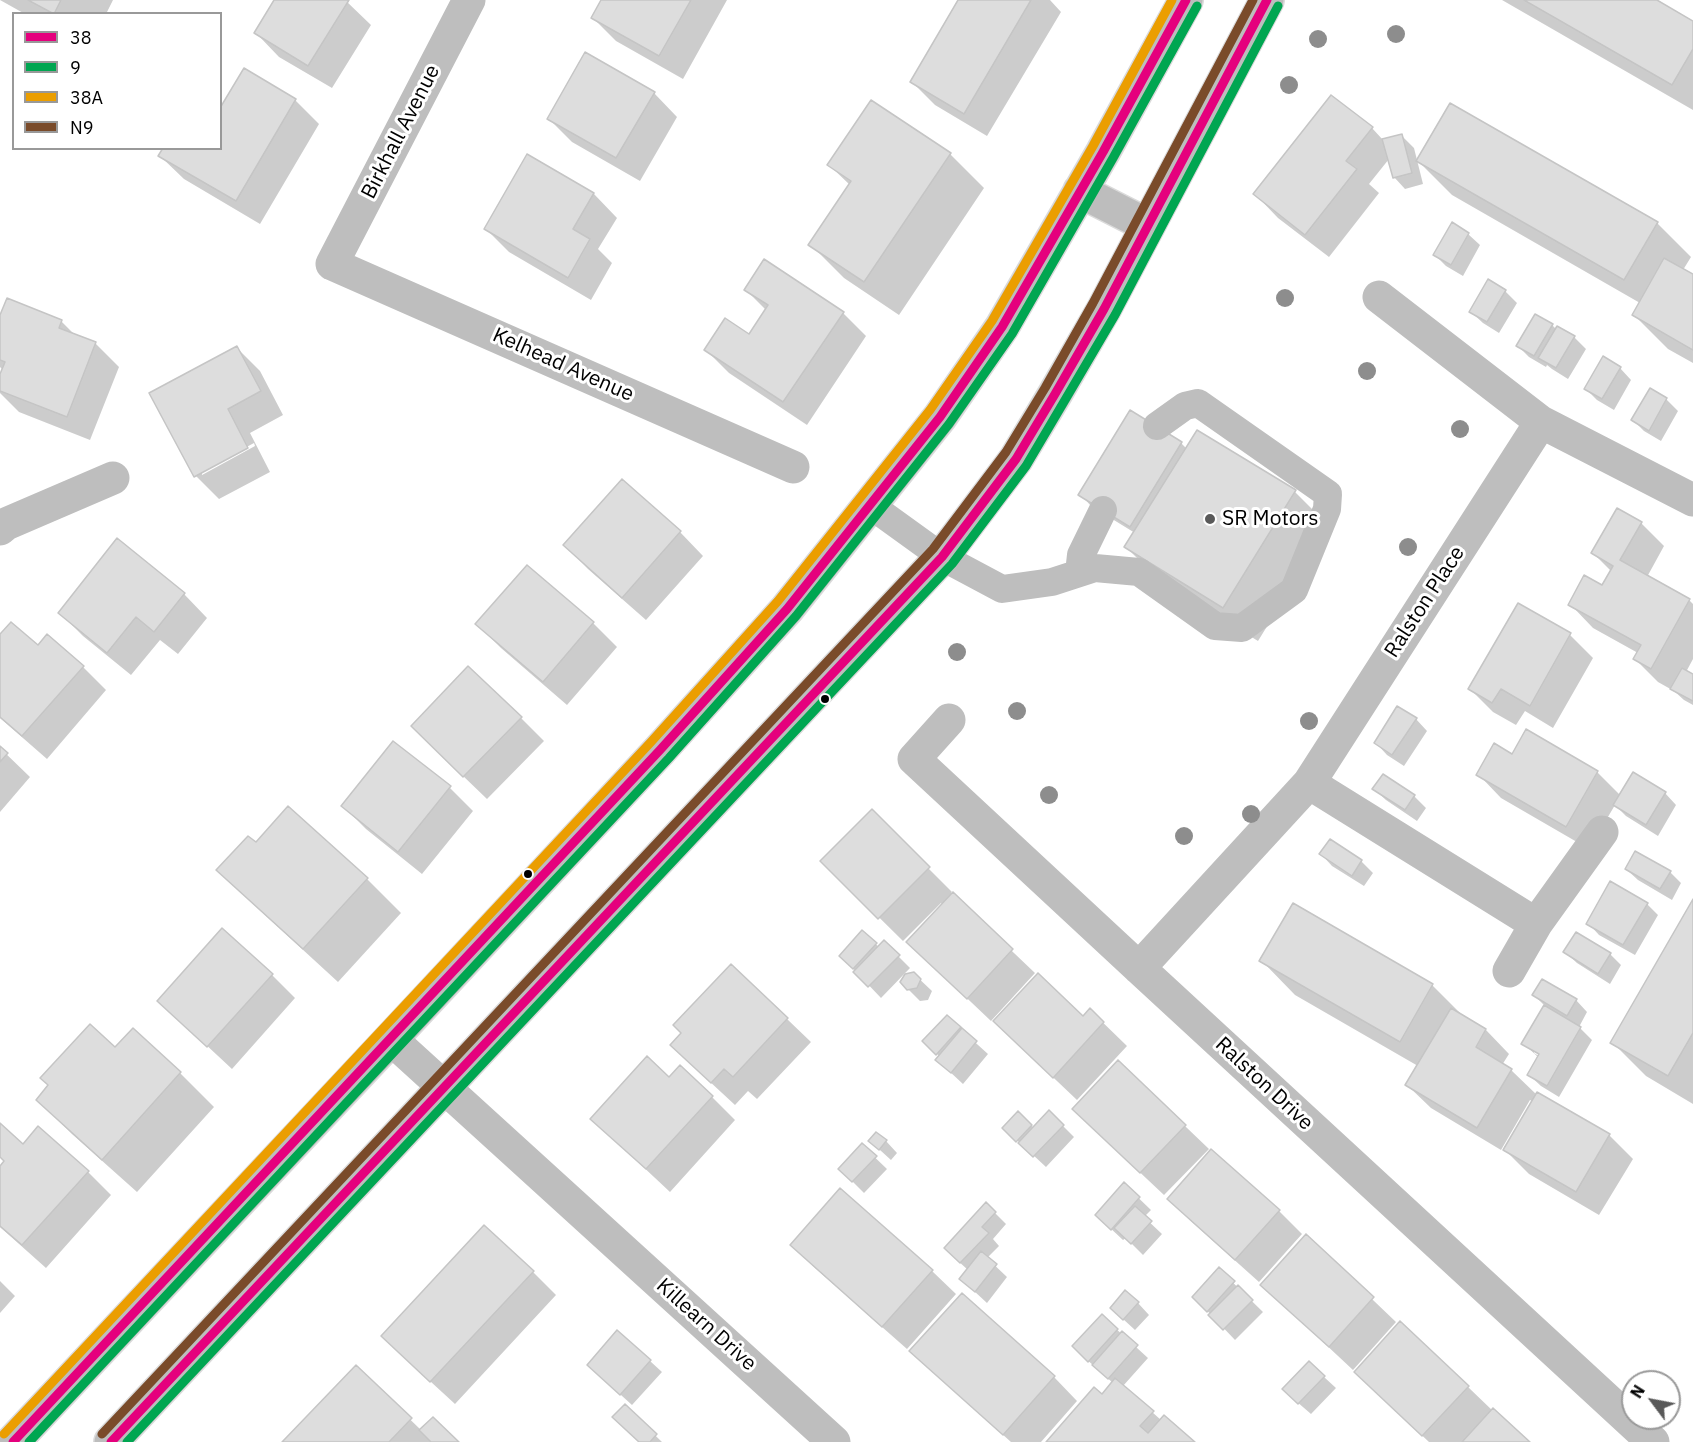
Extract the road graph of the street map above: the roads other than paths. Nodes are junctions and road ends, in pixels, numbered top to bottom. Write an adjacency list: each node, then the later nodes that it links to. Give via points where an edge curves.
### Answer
1 (469, 0): 6 (street, Birkhall Avenue)
2 (1186, 0): 4 (main road)
3 (1267, 0): 5 (main road)
4 (1080, 191): 5 (main road); 13 (main road, via 1002,327 940,417)
5 (1147, 225): 16 (main road, via 1104,309 1016,459)
6 (332, 264): 10 (street, Kelhead Avenue)
7 (1379, 297): 8 (street)
8 (1541, 422): 12 (street); 19 (street, Ralston Place)
9 (1157, 426): 17 (lane, via 1185,406 1198,404 1328,494 1327,509 1294,590 1242,628 1215,626 1139,572 1095,568)
10 (794, 467)
11 (113, 478): 15 (street)
12 (1693, 500)
13 (870, 506): 16 (lane); 24 (main road, via 787,609)
14 (1102, 510): 17 (lane, via 1081,555)
15 (2, 522)
16 (952, 545): 17 (lane, via 1002,589 1052,582); 25 (main road)
17 (1079, 573)
18 (949, 720): 22 (street, Ralston Drive, via 914,759)
19 (1309, 783): 21 (street); 22 (street, Ralston Place)
20 (1602, 832): 21 (street)
21 (1536, 924): 23 (street)
22 (1139, 968): 29 (street, Ralston Drive)
23 (1509, 971)
24 (392, 1039): 25 (street, Killearn Drive); 26 (main road)
25 (445, 1088): 27 (main road); 28 (street, Killearn Drive)
26 (13, 1442)
27 (111, 1442)
28 (834, 1442)
29 (1653, 1442)

